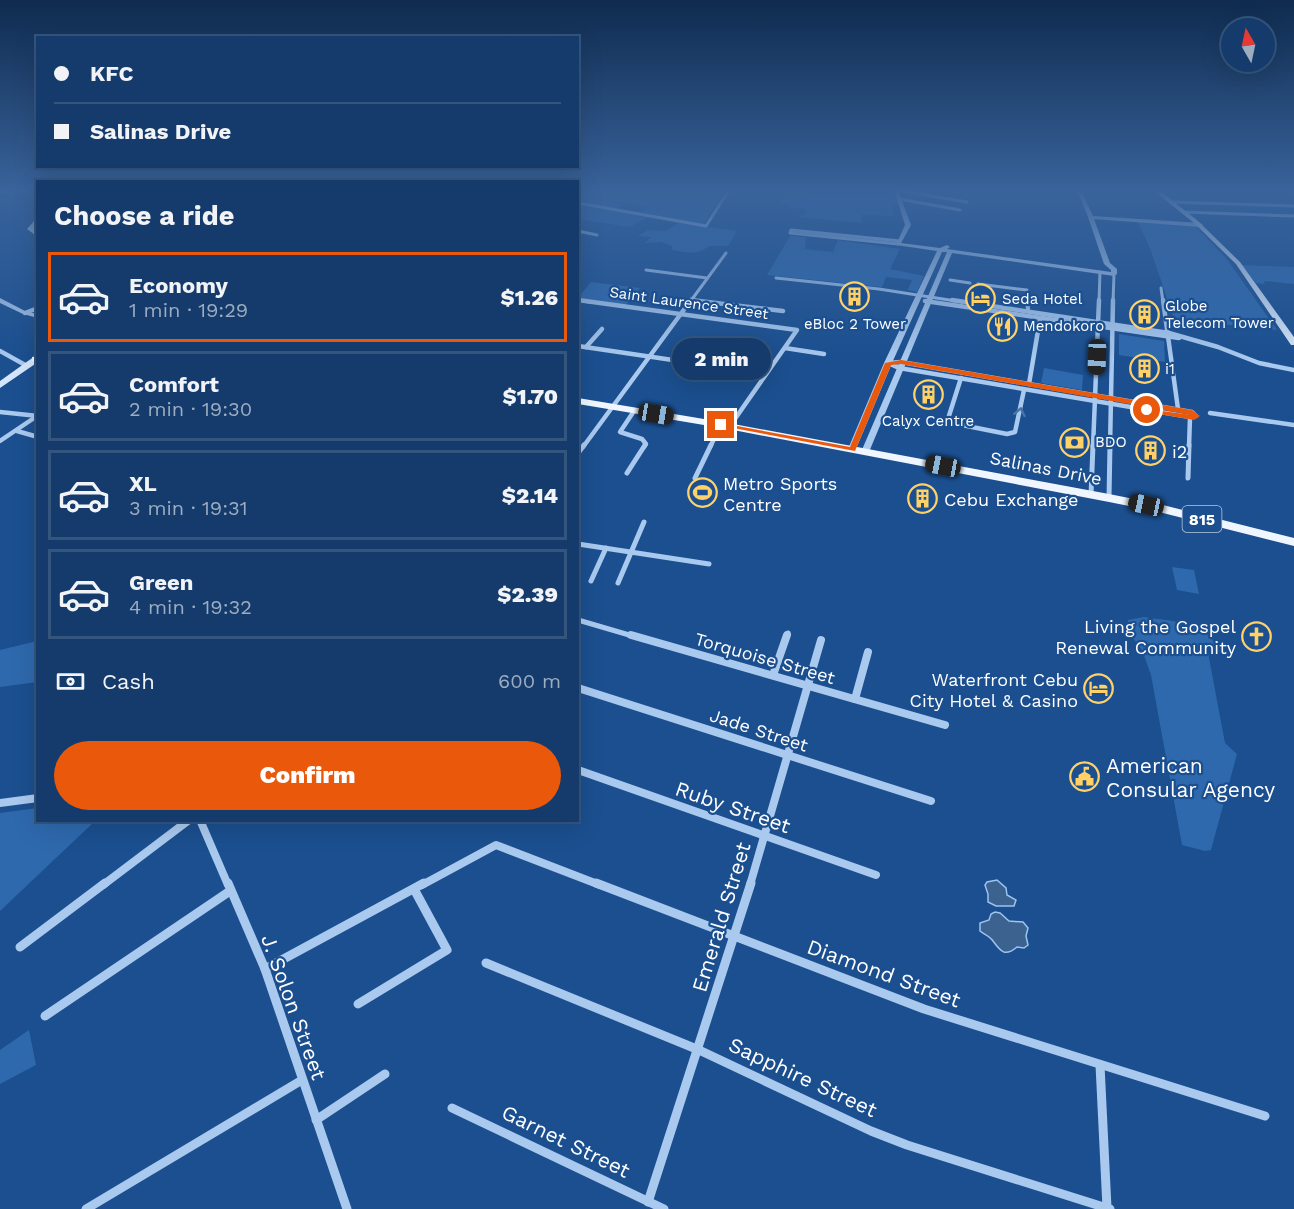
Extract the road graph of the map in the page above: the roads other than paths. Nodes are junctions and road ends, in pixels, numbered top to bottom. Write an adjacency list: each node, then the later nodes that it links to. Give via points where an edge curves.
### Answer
1 (929, 246): 4 (street)
2 (1098, 246): 6 (street)
3 (1221, 246): 32 (main road)
4 (946, 249): 6 (street); 16 (street); 17 (street)
5 (726, 253): 9 (street)
6 (1103, 268): 8 (street); 28 (street)
7 (646, 270): 9 (street)
8 (1114, 271): 29 (street)
9 (707, 278): 20 (street)
10 (789, 279): 16 (street)
11 (950, 280): 12 (street)
12 (970, 282)
13 (978, 284): 15 (street, via 1027,290)
14 (1161, 288): 31 (street)
15 (1027, 296): 22 (street)
16 (918, 298): 17 (street); 41 (street)
17 (929, 299): 27 (street); 28 (street); 42 (street)
18 (0, 300): 24 (street)
19 (579, 300): 25 (street, Saint Laurence Street)
20 (691, 300): 23 (street); 25 (street)
21 (36, 309): 24 (street)
22 (1028, 309)
23 (783, 311)
24 (25, 313): 26 (street)
25 (679, 314): 36 (street, Saint Laurence Street, via 797,330); 39 (street)
26 (36, 316)
27 (1040, 318): 28 (street); 46 (street)
28 (1098, 325): 29 (street); 49 (street)
29 (1113, 327): 31 (street); 51 (street)
30 (602, 329): 35 (street)
31 (1170, 335): 43 (street); 53 (street)
32 (1291, 336): 33 (main road)
33 (1294, 343)
34 (579, 346): 35 (street)
35 (586, 347): 39 (street)
36 (785, 348): 38 (street); 61 (street)
37 (0, 351): 40 (street)
38 (824, 354)
39 (647, 357): 44 (street); 52 (street)
40 (34, 361): 47 (main road)
41 (888, 363): 42 (street); 65 (street)
42 (900, 365): 45 (street); 46 (street); 65 (street)
43 (1294, 370)
44 (747, 371)
45 (961, 378): 48 (street); 48 (street, one-way to 48, via 947,422 1007,434 1015,432)
46 (1029, 384): 49 (street)
47 (0, 385)
48 (1024, 390): 49 (street)
49 (1095, 398): 51 (street); 70 (street)
50 (579, 401): 52 (main road, Salinas Drive / 815)
51 (1111, 401): 53 (street); 59 (street); 71 (street)
52 (612, 407): 54 (main road, Salinas Drive / 815); 66 (street)
53 (1178, 410): 59 (street, via 1196,415)
54 (634, 411): 61 (main road, Salinas Drive / 815); 67 (street, via 620,432 646,444)
55 (0, 412): 57 (street)
56 (1210, 413): 60 (street)
57 (36, 416)
58 (36, 417): 62 (street)
59 (1190, 417): 69 (street)
60 (1294, 425)
61 (725, 426): 65 (main road, Salinas Drive / 815); 68 (street)
62 (17, 431): 63 (street); 64 (street)
63 (36, 436)
64 (0, 441)
65 (858, 451): 70 (main road, Salinas Drive / 815)
66 (579, 452)
67 (627, 473)
68 (695, 478)
69 (1188, 478)
70 (1092, 495): 71 (main road, Salinas Drive / 815)
71 (1109, 498): 73 (main road, Salinas Drive / 815)
72 (644, 522): 76 (street)
73 (1294, 542)
74 (579, 546): 75 (street)
75 (606, 548): 76 (street); 78 (street)
76 (631, 552): 77 (street); 79 (street)
77 (709, 564)
78 (591, 581)
79 (618, 583)
80 (579, 620): 84 (street, Torquoise Street)
81 (788, 633): 84 (street)
82 (821, 639): 85 (street, Emerald Street)
83 (868, 652): 87 (street)
84 (773, 675): 85 (street, Torquoise Street)
85 (809, 686): 87 (street, Torquoise Street); 89 (street, Emerald Street)
86 (579, 688): 89 (street, Jade Street)
87 (855, 699): 88 (street, Torquoise Street)
88 (945, 725)
89 (788, 756): 92 (street, Jade Street); 96 (street, Emerald Street)
90 (579, 770): 96 (street, Ruby Street)
91 (36, 798): 93 (street)
92 (931, 801)
93 (0, 803)
94 (186, 822): 101 (street)
95 (201, 822): 99 (street, J. Solon Street)
96 (763, 837): 97 (street, Ruby Street); 100 (street, Emerald Street)
97 (876, 875)
98 (414, 889): 100 (street, Diamond Street, via 496,845); 103 (street); 104 (street, via 447,950)
99 (230, 891): 103 (street, J. Solon Street); 105 (street)
100 (735, 937): 106 (street, Emerald Street); 107 (street, Diamond Street, via 924,1009)
101 (20, 947)
102 (486, 963): 106 (street, Sapphire Street)
103 (265, 969): 109 (street, J. Solon Street)
104 (358, 1004)
105 (45, 1016)
106 (699, 1050): 113 (street, Emerald Street); 117 (street, Sapphire Street, via 880,1135)
107 (1100, 1065): 111 (street, Diamond Street); 117 (street)
108 (385, 1074): 112 (street)
109 (302, 1080): 112 (street, J. Solon Street); 114 (street)
110 (452, 1108): 113 (street, Garnet Street)
111 (1265, 1116)
112 (316, 1120): 115 (street, J. Solon Street)
113 (648, 1202): 116 (street, Garnet Street)
114 (86, 1209)
115 (346, 1209)
116 (664, 1209)
117 (1108, 1209)

